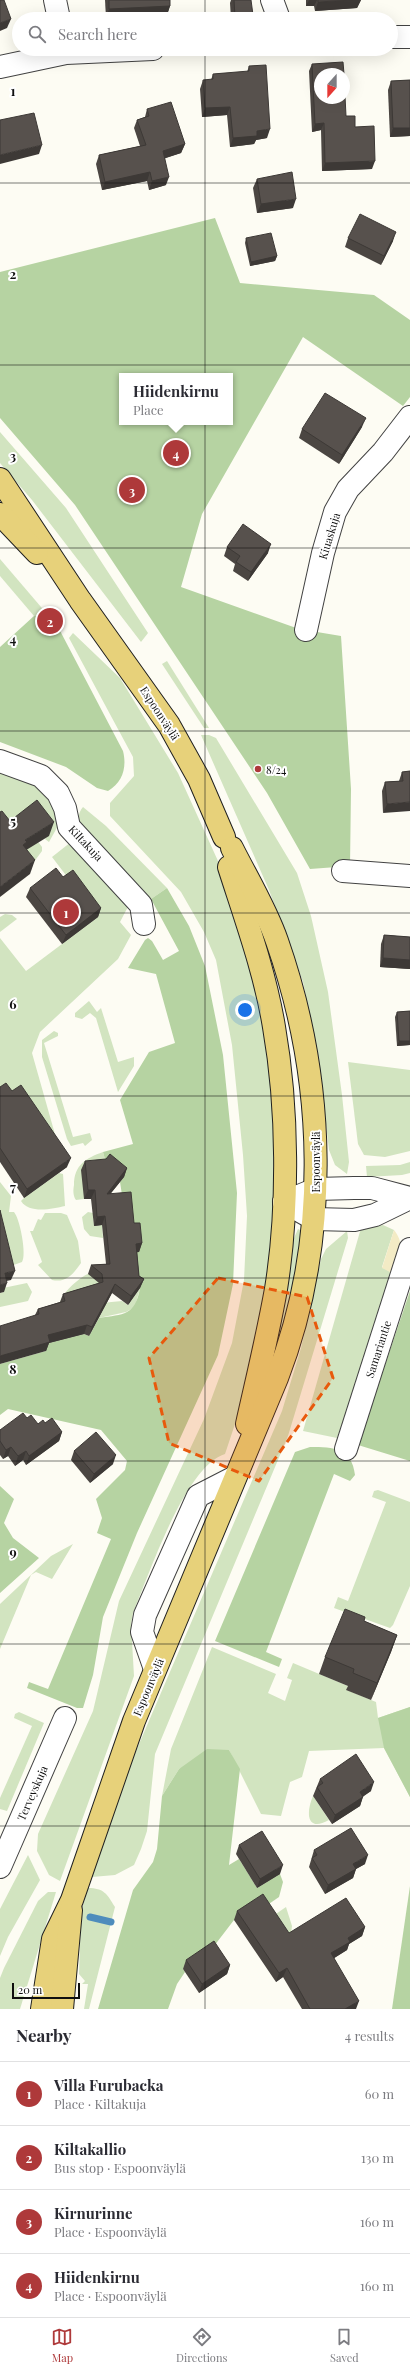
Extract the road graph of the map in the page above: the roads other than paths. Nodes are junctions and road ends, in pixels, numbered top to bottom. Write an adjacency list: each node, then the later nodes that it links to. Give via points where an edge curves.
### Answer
1 (55, 0): 3 (street)
2 (272, 0): 4 (street)
3 (58, 12)
4 (276, 12)
5 (398, 37): 6 (street)
6 (410, 37)
7 (45, 56): 8 (street)
8 (0, 67)
9 (410, 417): 13 (street, Kiuaskuja, via 383,452 348,489 335,512)
10 (0, 479): 12 (main road, Espoonväylä)
11 (0, 514): 12 (main road, Espoonväylä)
12 (80, 600): 15 (main road, Espoonväylä, via 170,725 200,779)
13 (306, 630)
14 (0, 761): 18 (street, Kiltakuja, via 41,776 58,794 65,808 69,827 141,905)
15 (227, 846): 19 (main road, Espoonväylä, via 277,940 301,1024 311,1078 315,1120); 21 (main road, Espoonväylä, via 255,945 274,1026 281,1074)
16 (343, 871): 17 (street)
17 (410, 876)
18 (144, 924)
19 (316, 1189): 20 (street, via 372,1188); 21 (street); 22 (main road, Espoonväylä)
20 (410, 1198): 22 (street, via 376,1215 354,1220)
21 (284, 1202): 22 (street); 25 (main road, Espoonväylä, via 276,1287)
22 (314, 1219): 25 (main road, Espoonväylä, via 302,1295 290,1345)
23 (410, 1249): 24 (street, Samariantie)
24 (346, 1449)
25 (235, 1477): 26 (main road, Espoonväylä); 26 (street, via 198,1496 145,1615 142,1632)
26 (155, 1669): 29 (main road, Espoonväylä, via 116,1769)
27 (65, 1718): 28 (street, Terveyskuja)
28 (0, 1867)
29 (72, 1900): 30 (main road, Espoonväylä, via 53,1939); 31 (main road, Espoonväylä)
30 (42, 2009)
31 (62, 2009)

